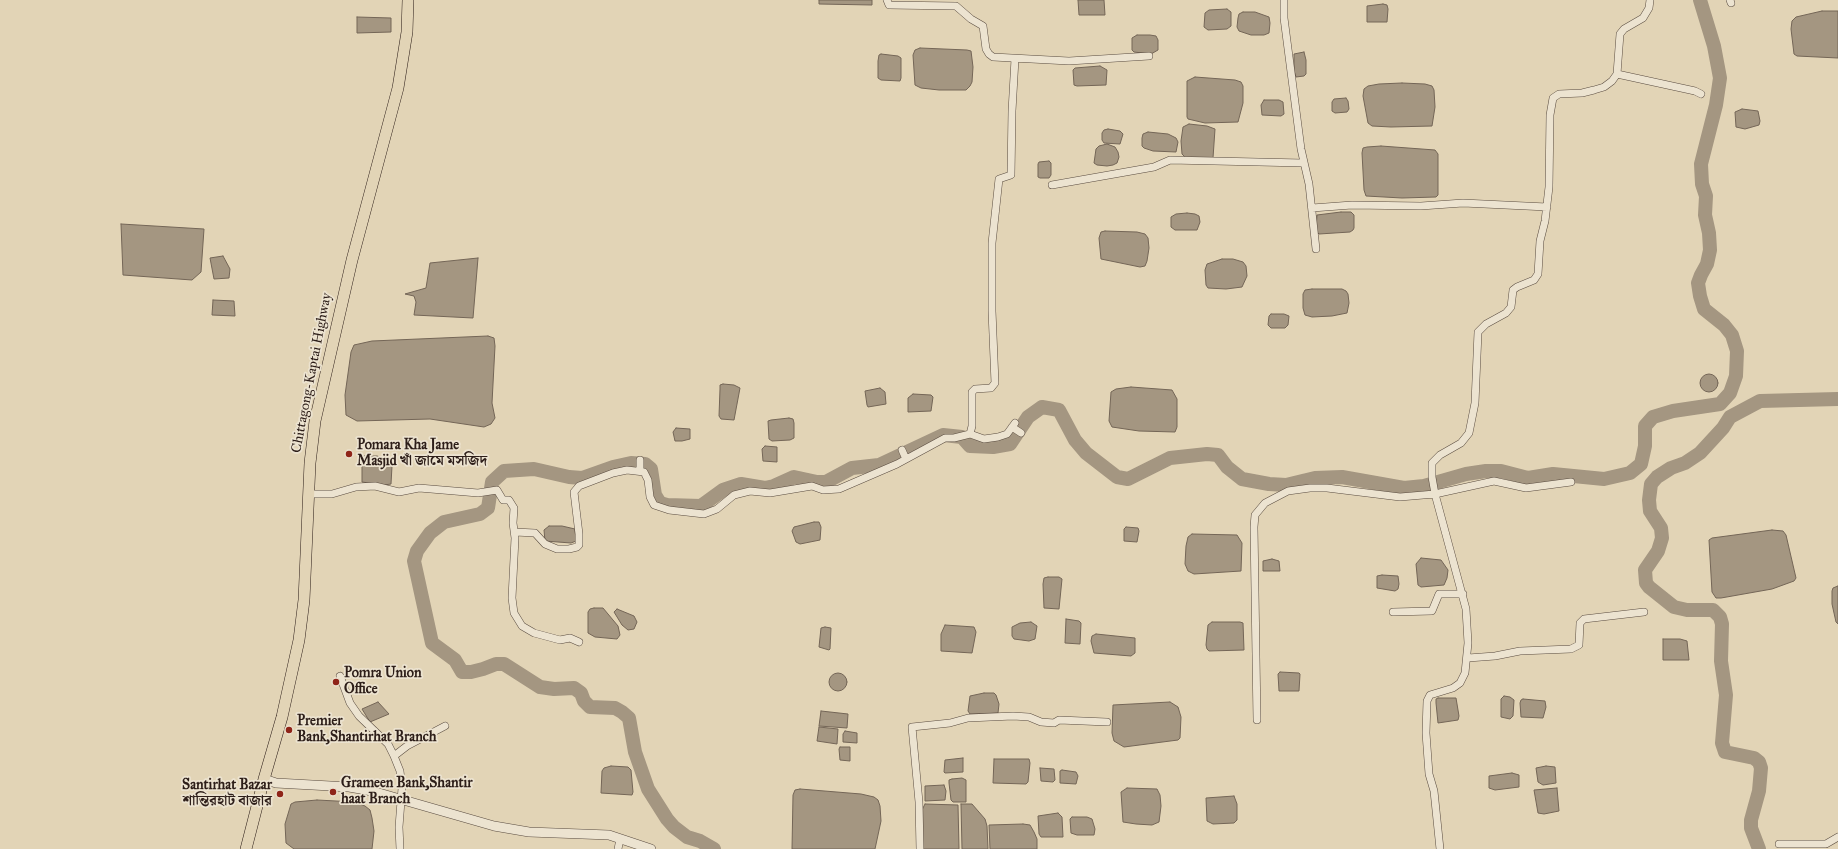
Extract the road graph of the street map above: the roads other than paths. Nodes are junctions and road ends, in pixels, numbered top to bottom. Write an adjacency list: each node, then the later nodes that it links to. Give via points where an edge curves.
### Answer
1 (408, 0): 18 (main road, Chittagong-Kaptai Highway, via 407,32 398,88 352,260 317,410)
2 (887, 0): 6 (street, via 889,5 956,6 983,26 984,42 989,54 993,57)
3 (1284, 0): 9 (street, via 1284,18)
4 (1650, 0): 7 (street, via 1643,18 1620,34)
5 (1149, 56): 6 (street, via 1069,61)
6 (1015, 59): 15 (street, via 1011,176 999,179 992,243 995,383 991,388 975,389 972,392)
7 (1617, 74): 8 (street, via 1695,90); 11 (street, via 1612,82 1604,87 1582,93 1559,94 1553,98 1550,115)
8 (1701, 94)
9 (1303, 163): 10 (street, via 1170,160 1154,167); 12 (street)
10 (1052, 185)
11 (1547, 207): 12 (street, via 1463,204); 17 (street, via 1540,241 1538,274 1534,280 1513,290 1511,307 1478,332 1475,403 1471,428 1466,439 1434,459 1431,468)
12 (1312, 208): 13 (street)
13 (1316, 250)
14 (1021, 433): 15 (street, via 1014,426 1007,434 998,437 984,439)
15 (970, 434): 19 (street, via 945,438 904,455 839,489 823,490 812,486 770,493 750,491 734,495 704,514 669,510 654,505 650,497 647,476 640,466 579,486 574,492 579,534 577,547 557,549 545,544 535,533)
16 (1571, 482): 17 (street, via 1526,488 1494,480)
17 (1435, 492): 20 (street); 26 (street, via 1400,497 1310,488 1288,491 1265,503 1255,515)
18 (308, 494): 19 (street, via 332,494 356,487 375,486 399,492 423,488 482,493 497,490 503,500 509,500 514,508); 30 (main road, Chittagong-Kaptai Highway, via 304,600 299,640 282,716)
19 (515, 532): 23 (street, via 512,598 514,613 522,626 534,633 560,640 570,638)
20 (1463, 594): 21 (street, via 1439,594 1432,610); 24 (street)
21 (1393, 612)
22 (1644, 612): 24 (street, via 1584,619 1580,623 1579,645 1571,649 1520,651)
23 (579, 642)
24 (1468, 658): 40 (street, via 1460,683 1430,695 1427,702 1429,774 1434,791)
25 (340, 676): 29 (street, via 354,709 388,744)
26 (1257, 720)
27 (1107, 722): 39 (street, via 1059,720 1054,723 1013,716 968,718 950,724 912,727 919,802)
28 (445, 726): 29 (street, via 407,746)
29 (394, 756): 31 (street, via 400,771)
30 (264, 779): 31 (street, via 282,784 349,787); 35 (main road, Chittagong-Kaptai Highway)
31 (402, 799): 33 (street, via 512,830 550,834 609,835); 36 (street)
32 (1838, 837): 34 (street, via 1826,844)
33 (620, 839): 37 (street); 38 (street)
34 (1779, 844)
35 (246, 849)
36 (400, 849)
37 (618, 849)
38 (651, 849)
39 (920, 849)
40 (1440, 849)

